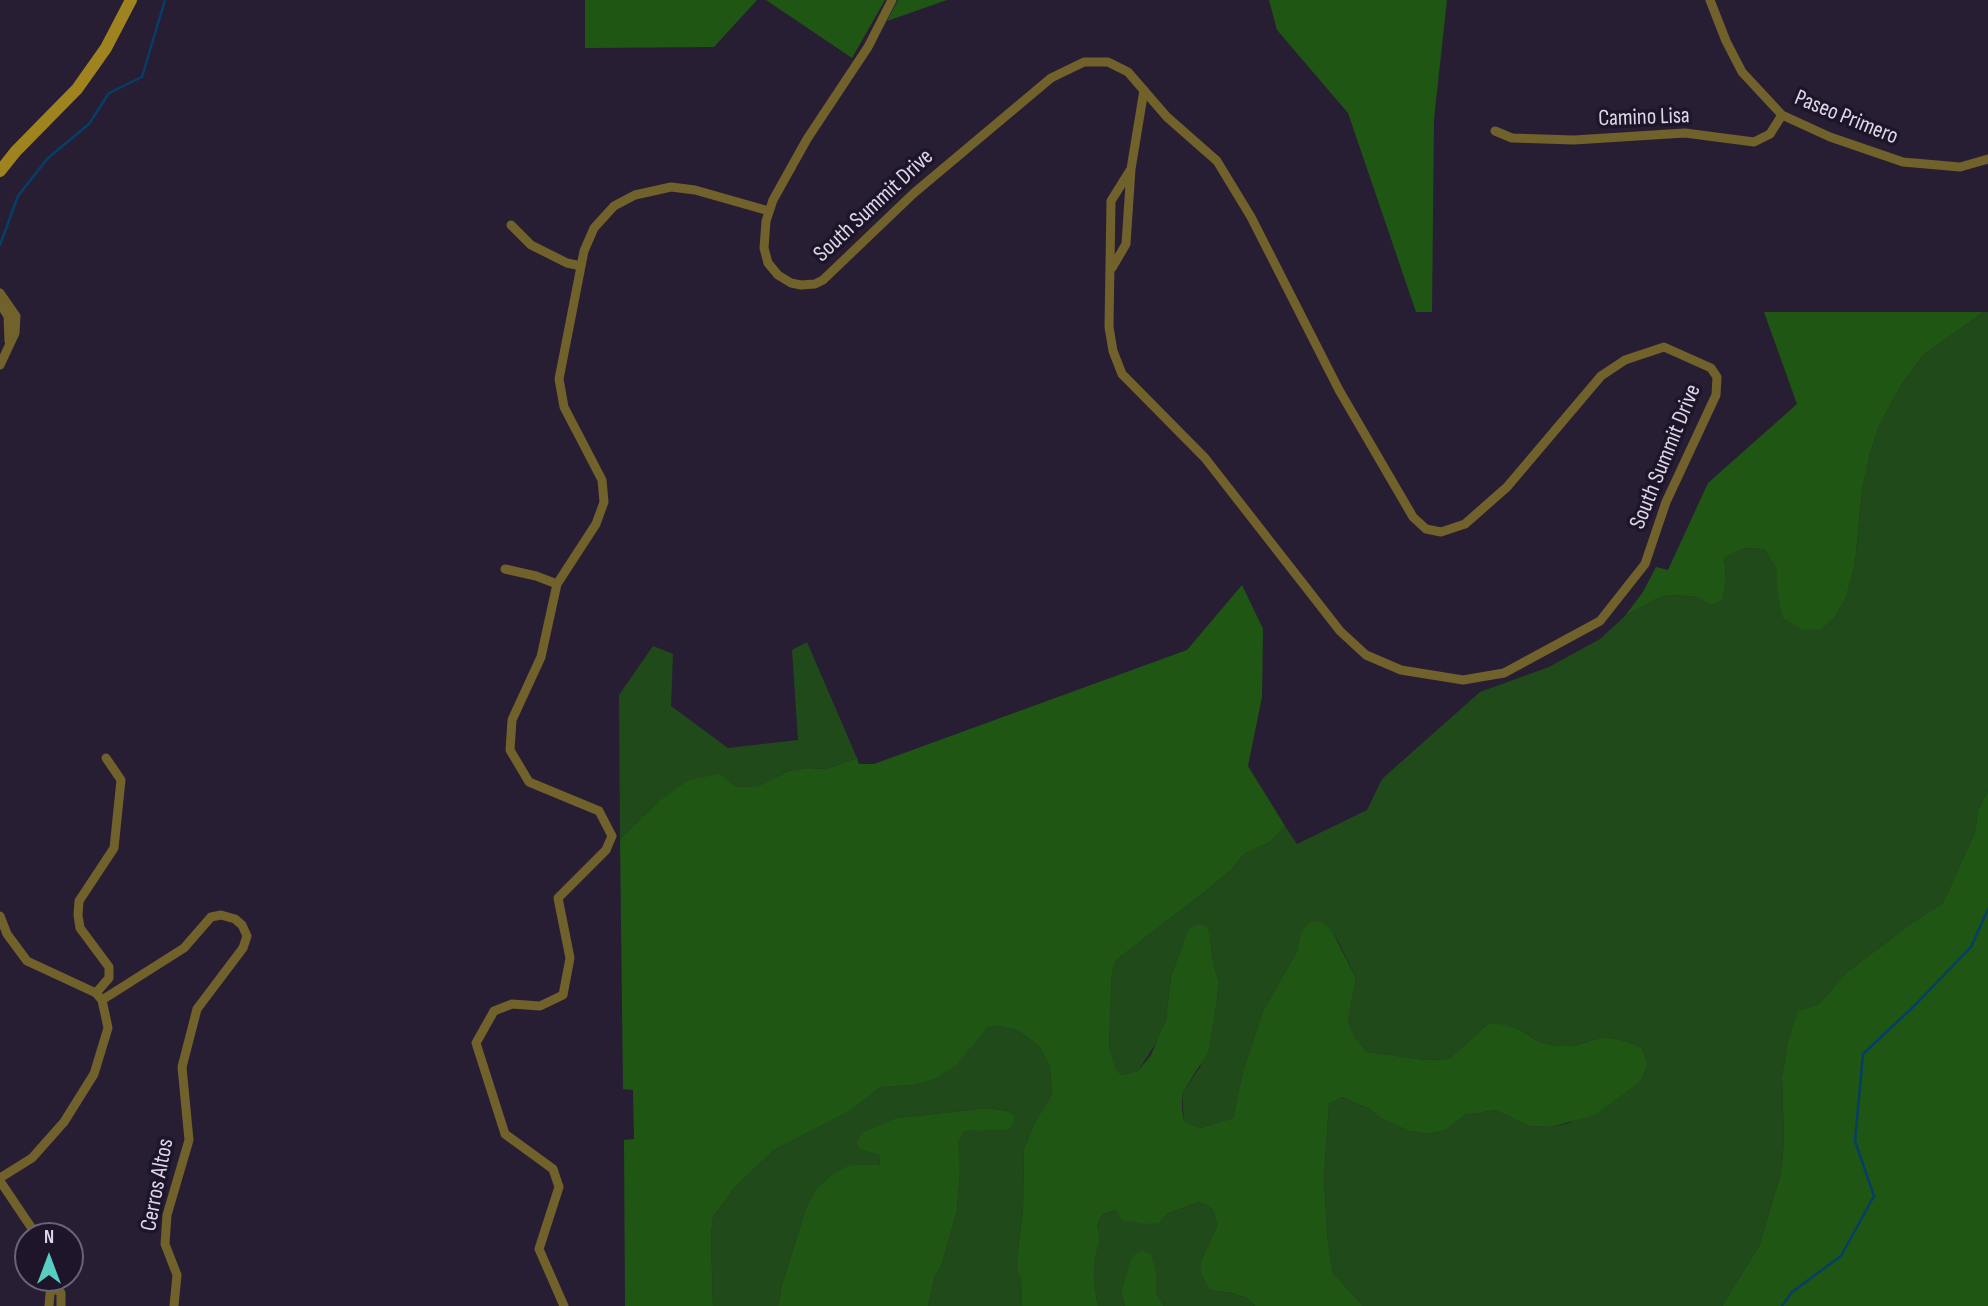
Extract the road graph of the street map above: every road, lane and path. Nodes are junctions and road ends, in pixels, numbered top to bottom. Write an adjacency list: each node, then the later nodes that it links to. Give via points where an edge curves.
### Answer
1 (131, 0): 9 (main road, via 106,48 77,89)
2 (892, 0): 10 (street, South Summit Drive)
3 (1710, 0): 5 (street, Paseo Primero, via 1742,72)
4 (1144, 90): 8 (street, South Summit Drive); 10 (street, South Summit Drive, via 1128,72 1108,62 1084,62 1051,78 816,284 792,283 768,263 764,240); 13 (street, South Summit Drive, via 1217,161 1251,217 1339,390 1413,517 1426,529 1441,532 1465,524 1507,487 1601,376 1625,360 1664,347 1711,368 1717,377 1716,395 1666,502 1645,564 1600,621 1504,673 1463,680 1401,670 1366,654 1340,631 1205,458 1122,374 1109,327)
5 (1782, 115): 6 (street, Camino Lisa, via 1770,134 1754,142 1685,132 1574,140 1513,138); 7 (street, Paseo Primero, via 1903,162 1960,167)
6 (1495, 131)
7 (1988, 159)
8 (1131, 169): 13 (street, South Summit Drive, via 1126,244); 13 (street, South Summit Drive, via 1111,201)
9 (0, 171)
10 (769, 211): 12 (street, via 683,187 647,191 624,199 605,213 589,239)
11 (511, 225): 12 (street, via 531,245)
12 (581, 266): 19 (street, via 559,379 564,407 602,480 604,502 596,524)
13 (1111, 270)
14 (0, 293): 16 (street, via 16,316)
15 (0, 303): 16 (street, via 8,316)
16 (9, 346): 17 (street)
17 (0, 365)
18 (505, 569): 19 (street)
19 (557, 584): 26 (street, via 541,657 512,720 509,750 530,782 599,811 612,836 606,850 558,898 570,958 564,995 540,1006 512,1004 494,1010 475,1043 505,1134 554,1169 559,1187 539,1249)
20 (106, 758): 22 (street, via 121,780 114,848 79,901 78,915 80,928 109,967 109,978)
21 (0, 916): 22 (street, via 27,961)
22 (99, 996): 23 (street, via 108,1028 94,1074 64,1122 32,1158); 25 (street, Cerros Altos, via 184,948 211,917 235,919 247,936 197,1009 181,1067 189,1140 167,1215 165,1244 177,1275)
23 (0, 1180): 24 (street)
24 (28, 1222)
25 (174, 1306)
26 (564, 1306)

